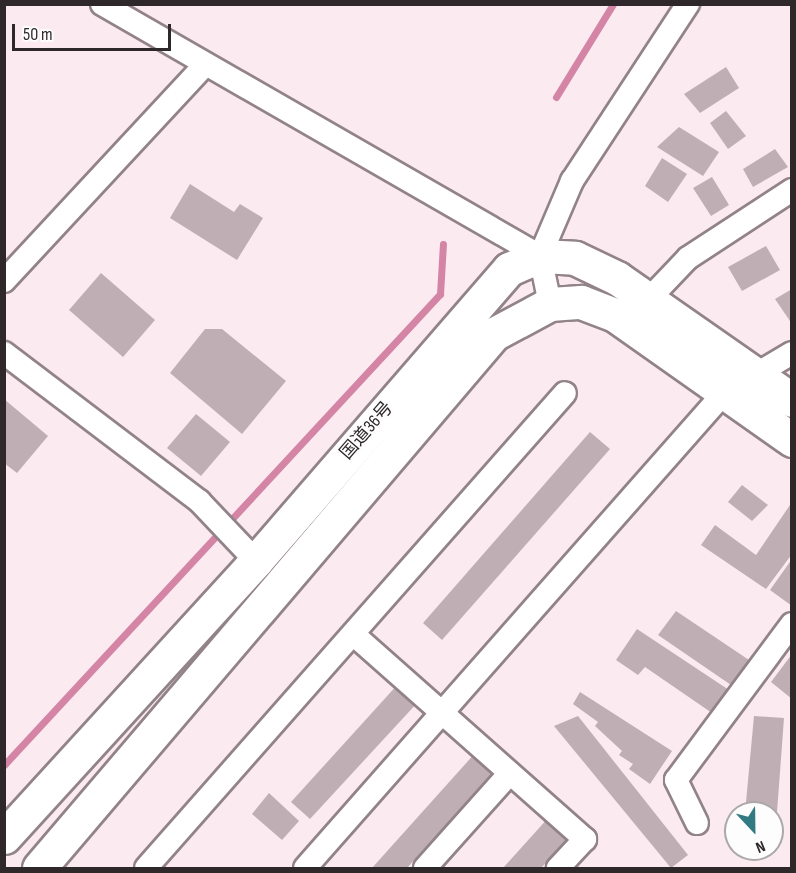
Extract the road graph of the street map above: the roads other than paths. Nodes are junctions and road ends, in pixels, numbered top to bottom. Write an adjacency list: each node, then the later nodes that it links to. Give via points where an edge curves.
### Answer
1 (102, 4): 3 (street)
2 (688, 4): 5 (street, via 572,181)
3 (205, 65): 5 (street); 6 (street)
4 (792, 190): 7 (street, via 688,258)
5 (540, 256): 7 (highway, 国道36号, via 575,258); 8 (street); 16 (highway, 国道36号, via 509,269)
6 (4, 281)
7 (648, 300): 11 (highway, 国道36号)
8 (550, 304): 13 (highway, 国道36号, via 581,302 615,315); 24 (highway, 国道36号, via 494,334)
9 (4, 353): 16 (street, via 199,501)
10 (792, 353): 11 (street)
11 (755, 375): 14 (highway, 国道36号)
12 (565, 393): 18 (street)
13 (723, 393): 15 (highway, 国道36号); 19 (street)
14 (792, 400)
15 (792, 440)
16 (256, 561): 22 (highway, 国道36号)
17 (792, 624): 21 (street, via 676,780)
18 (353, 634): 19 (street); 25 (street)
19 (443, 713): 20 (street); 23 (street)
20 (510, 773): 26 (street); 27 (street, via 585,839)
21 (697, 823)
22 (4, 837)
23 (313, 866)
24 (39, 868)
25 (146, 868)
26 (425, 868)
27 (558, 868)

